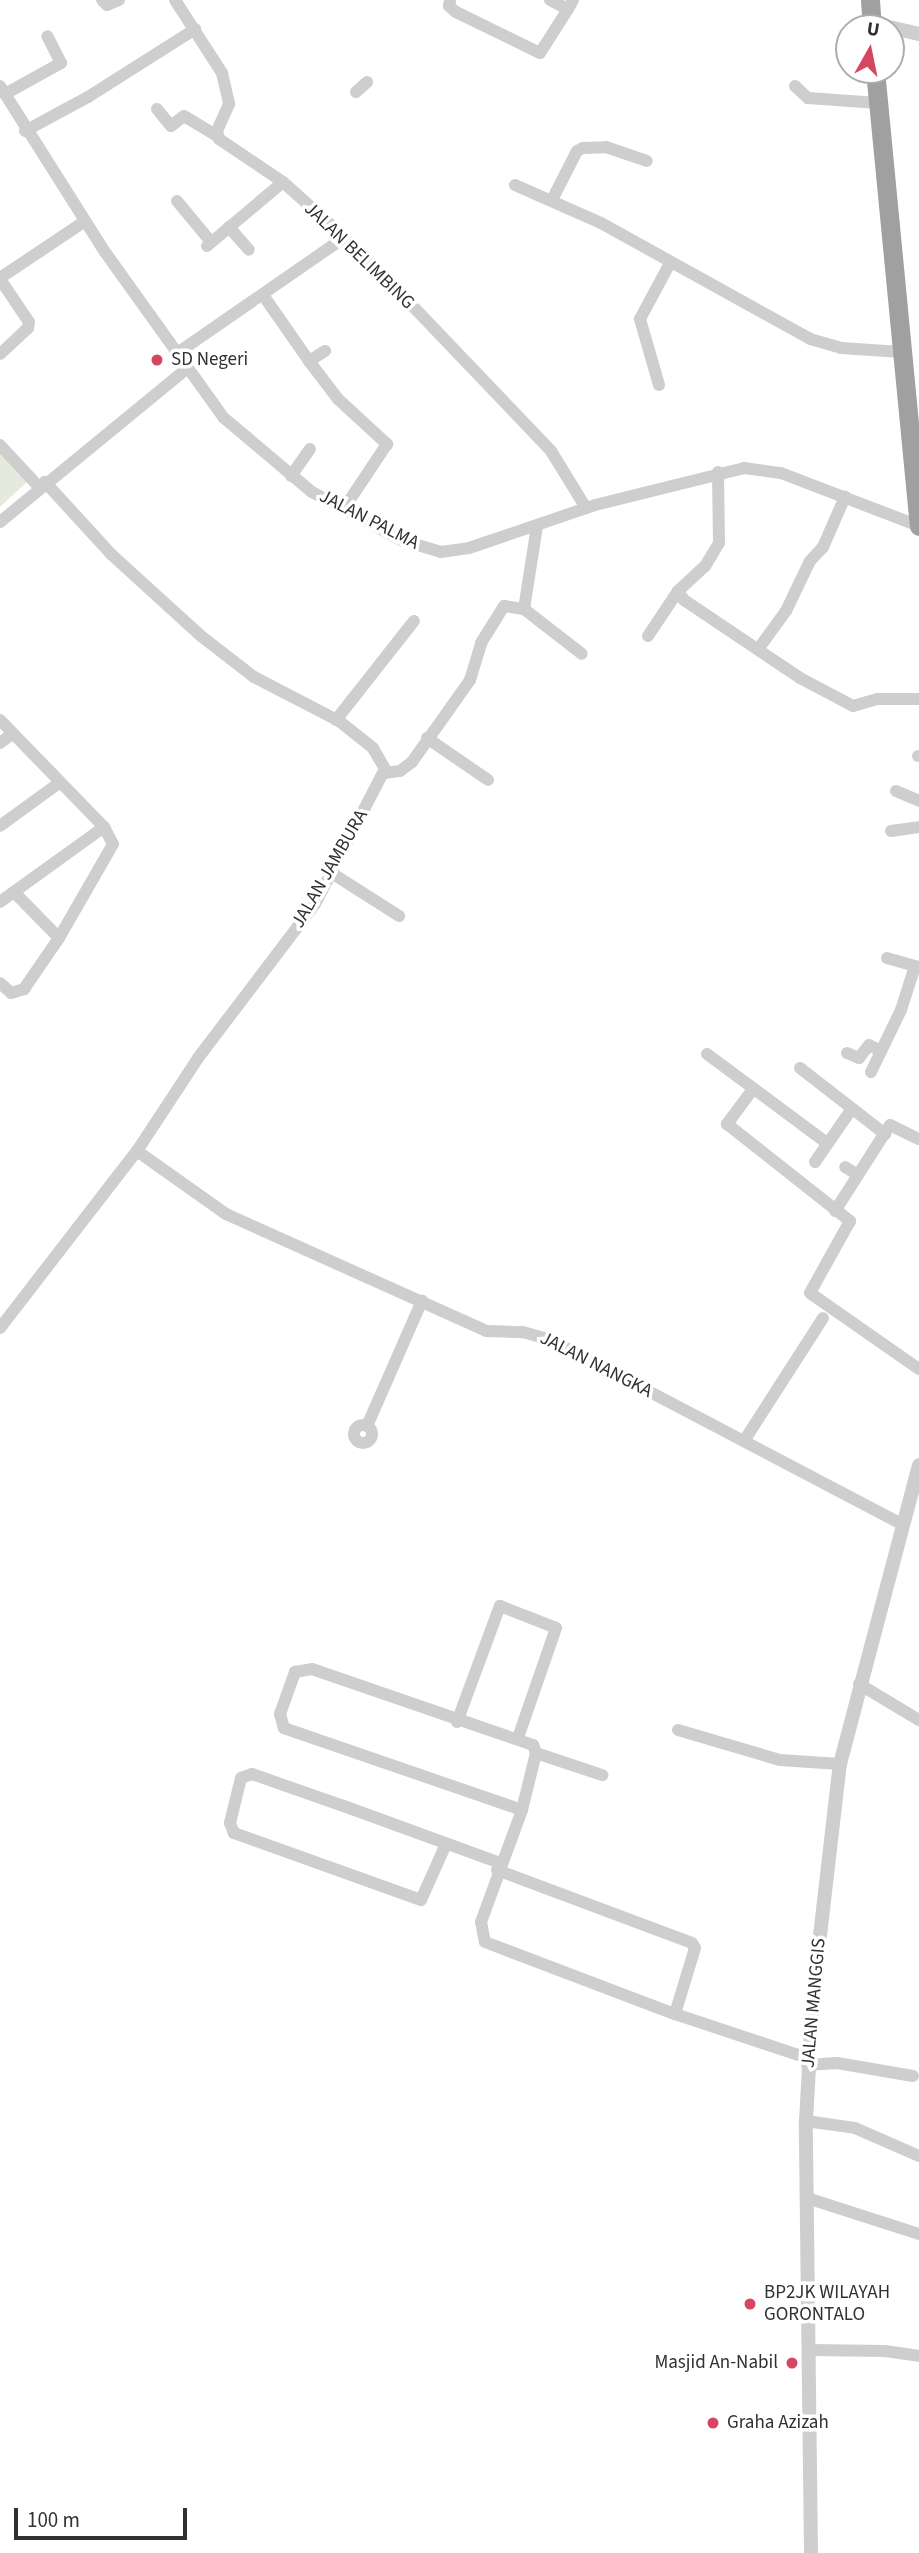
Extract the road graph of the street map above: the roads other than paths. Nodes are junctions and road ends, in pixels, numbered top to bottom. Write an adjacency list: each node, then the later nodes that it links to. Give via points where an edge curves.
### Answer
1 (102, 0): 2 (street, via 107,5)
2 (119, 0)
3 (175, 0): 7 (street)
4 (450, 0): 6 (street, via 449,6 456,12 540,53)
5 (550, 0): 6 (street)
6 (570, 5)
7 (195, 29): 16 (street); 17 (street, via 216,59 229,104)
8 (47, 36): 12 (street, via 61,63)
9 (367, 82): 13 (street)
10 (876, 84): 14 (highway)
11 (795, 86): 14 (street, via 808,97)
12 (2, 92): 16 (street, JALAN PALMA)
13 (356, 92)
14 (878, 103): 31 (highway)
15 (157, 109): 17 (street, JALAN BELIMBING, via 171,126 184,116)
16 (25, 131): 23 (street, JALAN PALMA)
17 (216, 135): 19 (street, JALAN BELIMBING)
18 (647, 161): 21 (street, via 606,147 577,150)
19 (283, 182): 24 (street); 25 (street, JALAN BELIMBING)
20 (515, 185): 21 (street)
21 (552, 200): 27 (street)
22 (177, 201): 24 (street, via 209,244)
23 (85, 221): 28 (street); 33 (street, JALAN PALMA)
24 (229, 227): 26 (street)
25 (345, 237): 29 (street); 43 (street, JALAN BELIMBING, via 551,450)
26 (249, 250)
27 (670, 263): 31 (street, via 810,340 841,348); 36 (street, via 640,319)
28 (0, 279): 32 (street, via 29,322)
29 (263, 295): 33 (street); 34 (street)
30 (325, 351): 34 (street)
31 (901, 352): 45 (highway)
32 (0, 354)
33 (176, 354): 35 (street, JALAN PALMA)
34 (309, 361): 44 (street, via 338,399 387,444)
35 (186, 369): 40 (street, JALAN PALMA, via 243,438); 41 (street)
36 (659, 385)
37 (0, 445): 41 (street)
38 (310, 449): 40 (street)
39 (718, 472): 42 (street, JALAN PALMA, via 744,468 781,473); 43 (street, JALAN PALMA); 48 (street, via 719,543 705,566)
40 (291, 476): 44 (street, JALAN PALMA)
41 (42, 484): 46 (street); 56 (street, via 111,554 220,652 254,677)
42 (845, 497): 45 (street, JALAN PALMA); 52 (street, via 823,547)
43 (586, 508): 47 (street, JALAN PALMA)
44 (343, 510): 47 (street, JALAN PALMA, via 401,540 441,552)
45 (918, 517)
46 (0, 522)
47 (537, 526): 49 (street)
48 (678, 591): 51 (street); 52 (street, via 702,613)
49 (524, 610): 53 (street); 58 (street, via 507,606 500,611 481,643 470,680)
50 (414, 621): 56 (street)
51 (648, 636)
52 (759, 648): 54 (street, via 800,678 853,706 878,699)
53 (582, 654)
54 (919, 699)
55 (0, 720): 57 (street)
56 (336, 720): 60 (street, via 373,748)
57 (12, 734): 59 (street); 62 (street)
58 (426, 738): 60 (street, via 408,766); 61 (street)
59 (0, 743)
60 (385, 773): 69 (street, JALAN JAMBURA)
61 (488, 780)
62 (59, 783): 65 (street); 66 (street)
63 (896, 790): 64 (street)
64 (919, 801)
65 (0, 826)
66 (104, 827): 70 (street); 73 (street, via 113,844)
67 (919, 827): 68 (street)
68 (891, 831)
69 (330, 872): 72 (street); 87 (street, JALAN JAMBURA, via 315,904 198,1058)
70 (14, 892): 71 (street); 73 (street)
71 (0, 902)
72 (399, 916)
73 (59, 938): 76 (street, via 24,989 11,993)
74 (887, 958): 75 (street)
75 (917, 966): 77 (street)
76 (0, 983)
77 (881, 1051): 78 (street, via 869,1045 859,1058); 81 (street)
78 (847, 1053)
79 (707, 1054): 82 (street)
80 (800, 1068): 83 (street)
81 (871, 1072)
82 (752, 1089): 86 (street); 91 (street, via 727,1124)
83 (851, 1110): 84 (street); 86 (street)
84 (885, 1134): 85 (street, via 894,1124); 90 (street)
85 (919, 1139)
86 (827, 1143): 88 (street)
87 (137, 1151): 92 (street, JALAN NANGKA, via 226,1214); 94 (street, JALAN JAMBURA)
88 (815, 1162)
89 (845, 1167): 90 (street)
90 (858, 1175): 91 (street)
91 (835, 1211): 95 (street, via 851,1225 810,1293)
92 (422, 1301): 96 (street); 97 (street, JALAN NANGKA, via 486,1331 523,1332 551,1340)
93 (823, 1318): 97 (street)
94 (0, 1328)
95 (919, 1369)
96 (367, 1426)
97 (744, 1441): 99 (street, JALAN NANGKA)
98 (919, 1465): 99 (street, JALAN MANGGIS)
99 (901, 1524): 100 (street, JALAN MANGGIS)
100 (859, 1684): 101 (street); 106 (street, JALAN MANGGIS)
101 (919, 1720)
102 (457, 1722): 104 (street); 104 (street, via 500,1606 556,1628); 108 (street, via 305,1667 295,1672 280,1714 284,1728)
103 (678, 1730): 106 (street, via 780,1760)
104 (518, 1738): 105 (street, via 533,1745)
105 (536, 1753): 107 (street); 108 (street)
106 (840, 1765): 112 (street, JALAN MANGGIS)
107 (602, 1775)
108 (522, 1810): 110 (street)
109 (446, 1844): 109 (street, via 421,1900 234,1833 230,1823 241,1778 253,1774); 110 (street)
110 (498, 1867): 111 (street, via 480,1930 485,1942); 111 (street, via 692,1943 695,1948)
111 (675, 2014): 112 (street)
112 (807, 2061): 113 (street); 114 (street, JALAN MANGGIS)
113 (913, 2076)
114 (806, 2121): 115 (street, via 855,2128); 116 (street, JALAN MANGGIS)
115 (919, 2156)
116 (807, 2198): 117 (street); 118 (street, JALAN MANGGIS)
117 (919, 2234)
118 (810, 2350): 119 (street, via 885,2351); 120 (street, JALAN MANGGIS)
119 (919, 2357)
120 (811, 2553)

